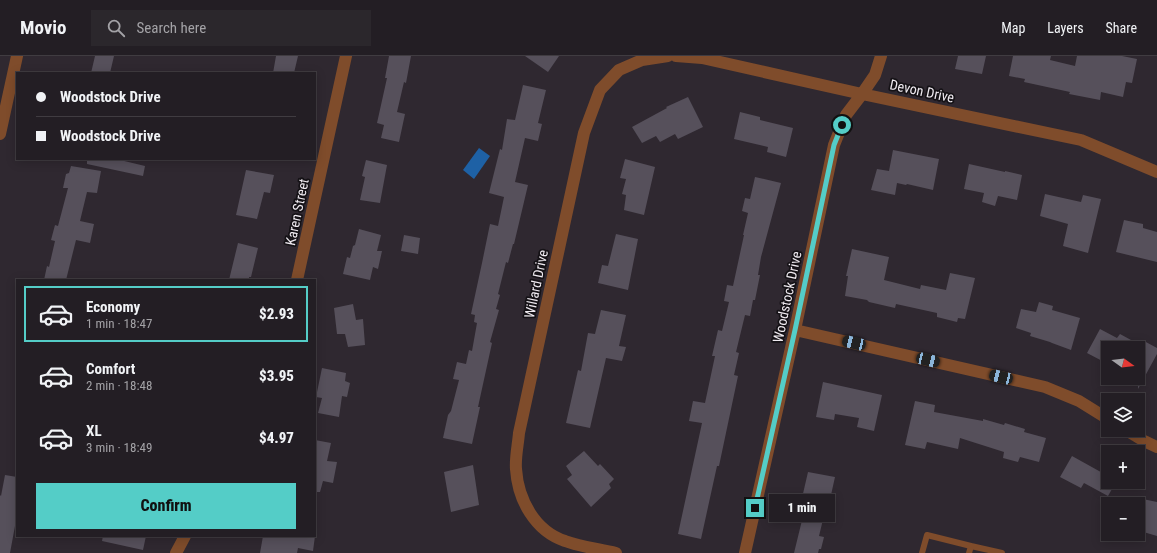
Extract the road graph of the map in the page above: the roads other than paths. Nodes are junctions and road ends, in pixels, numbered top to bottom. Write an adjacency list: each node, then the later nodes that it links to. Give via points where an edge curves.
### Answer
1 (17, 56): 7 (street)
2 (346, 56): 9 (street, Karen Street)
3 (668, 56): 17 (street, Willard Drive, via 642,60 619,70 600,90 584,134 519,433 516,469 520,493 530,513 544,530 565,541)
4 (676, 56): 6 (street, Devon Drive, via 702,58)
5 (881, 56): 6 (street, Woodstock Drive, via 875,75)
6 (862, 94): 8 (street, Devon Drive, via 1081,140); 10 (street, Woodstock Drive, via 846,115 834,145)
7 (0, 134)
8 (1157, 172)
9 (297, 279)
10 (795, 330): 11 (street, via 1045,387 1079,401); 18 (street, Woodstock Drive)
11 (1101, 415)
12 (1137, 437): 13 (street)
13 (1157, 447)
14 (184, 537): 16 (street)
15 (971, 546): 19 (lane, via 927,535); 20 (lane); 21 (lane)
16 (176, 553)
17 (616, 553)
18 (744, 553)
19 (922, 553)
20 (969, 553)
21 (1002, 553)

